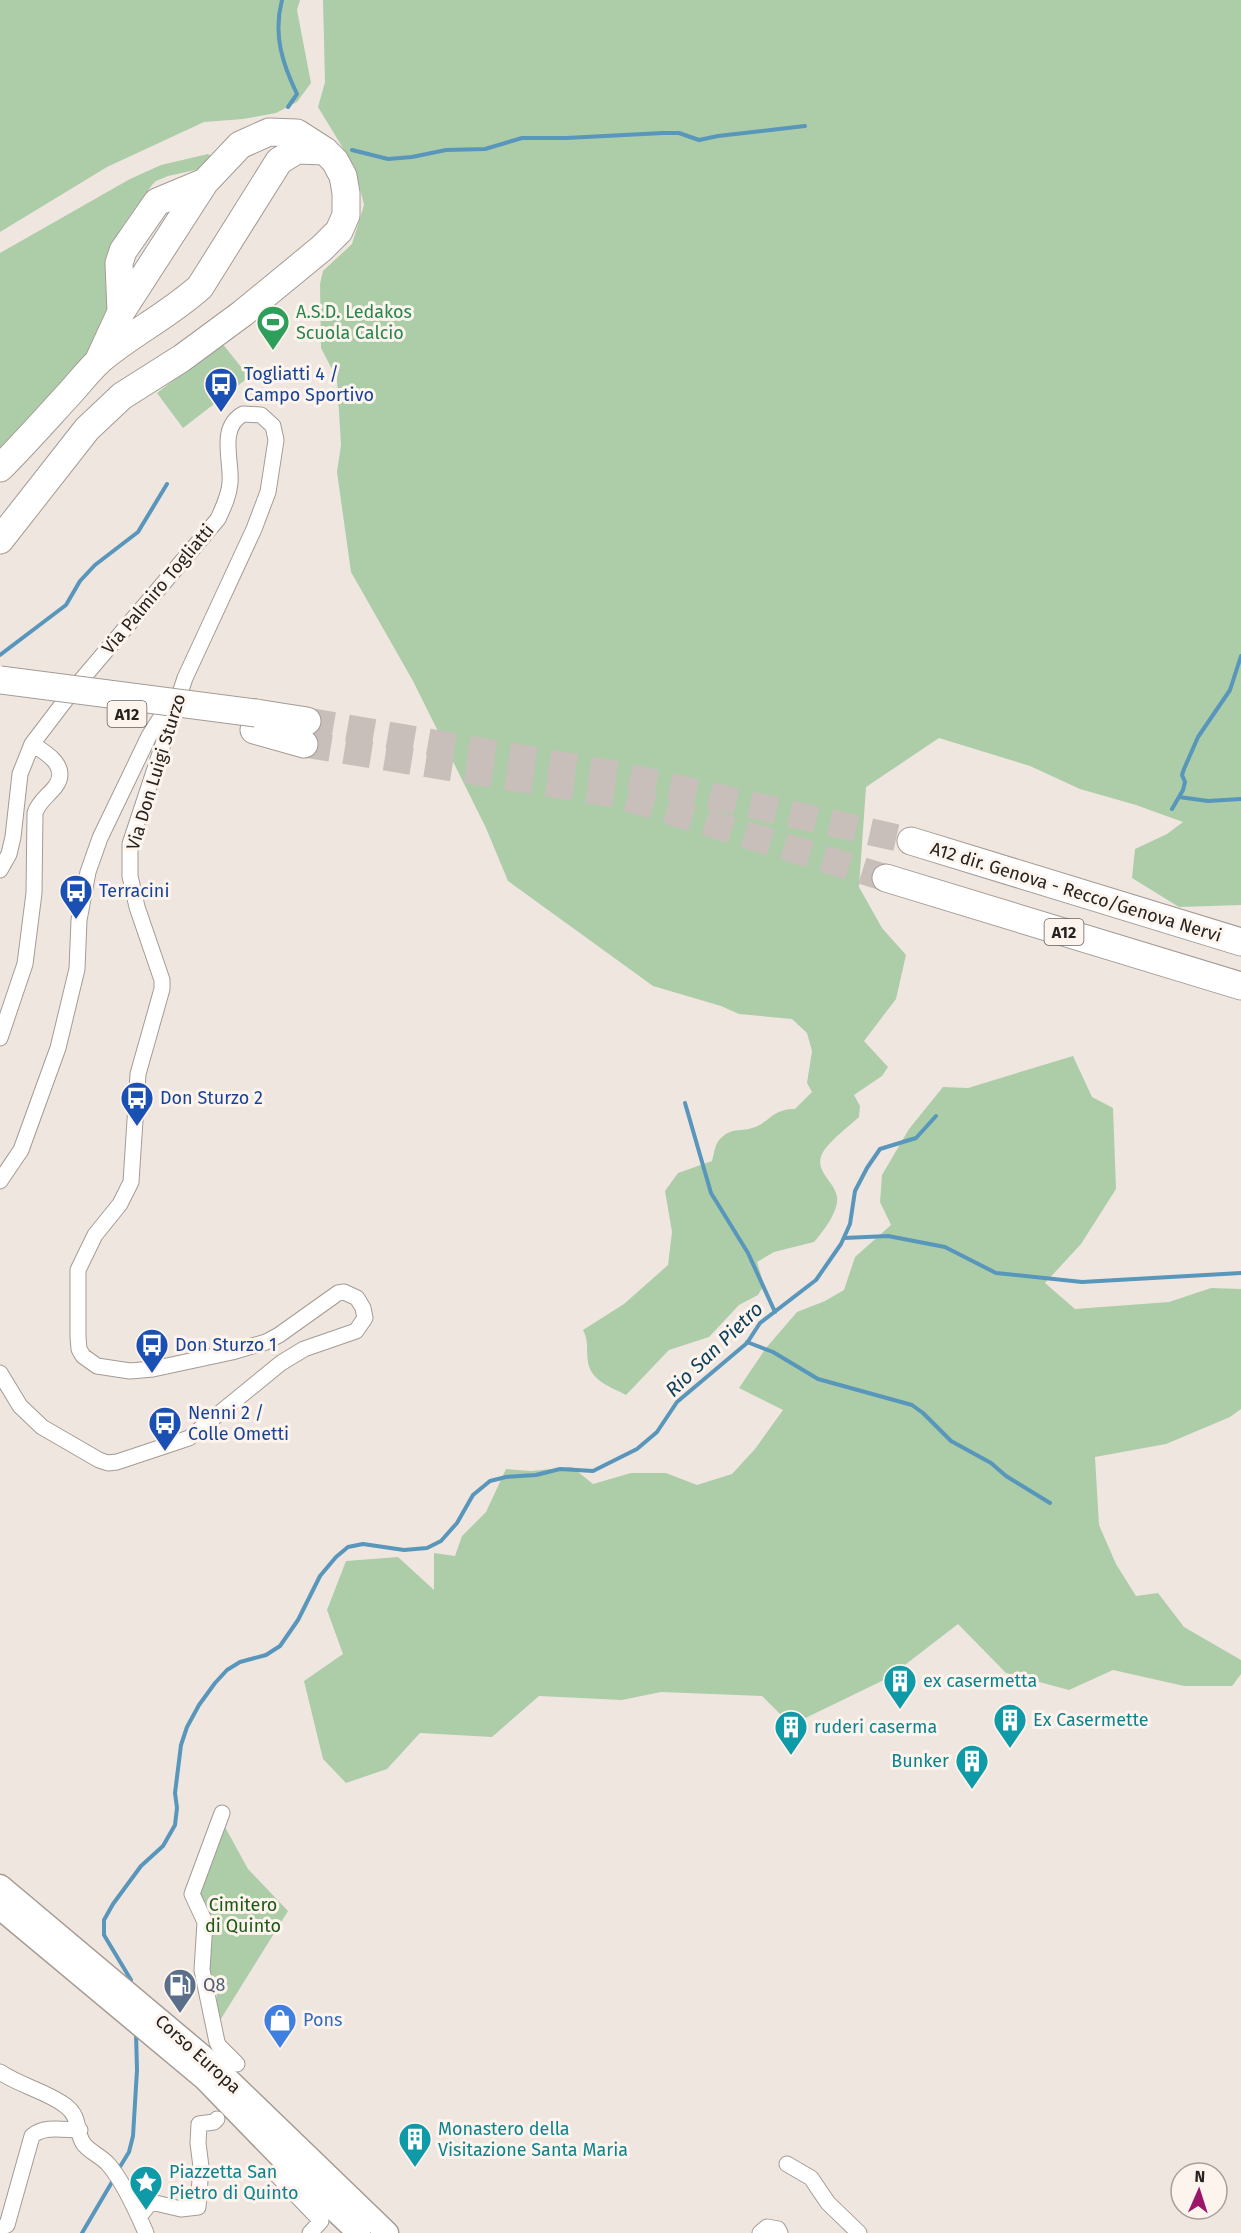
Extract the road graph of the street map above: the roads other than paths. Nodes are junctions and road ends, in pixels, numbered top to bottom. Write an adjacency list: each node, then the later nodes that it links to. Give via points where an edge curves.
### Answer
1 (325, 151): 2 (highway, via 297,150 279,161 200,287); 2 (highway, via 297,133 269,132 240,145 205,182 121,312); 4 (highway, via 339,168 346,193 346,215 339,231 243,313 122,396 87,429)
2 (98, 362): 3 (highway)
3 (0, 468)
4 (0, 540)
5 (185, 678): 10 (street, Via Palmiro Togliatti, via 268,492 276,440 273,426 261,415 243,414 230,426 230,484 218,519); 17 (street, via 149,736 100,838 88,872 79,920 77,969 58,1048 21,1150); 18 (street, Via Don Luigi Sturzo, via 130,844 130,876 162,989 138,1074 131,1182 120,1204 95,1235 78,1270 79,1349 97,1366 144,1371 232,1352 279,1335 338,1293 357,1298 365,1312 363,1323 356,1331 322,1341 289,1358 189,1438 113,1463 99,1460 42,1427 20,1406)
6 (0, 680): 8 (highway, A12, bridge)
7 (0, 697): 8 (highway, A12)
8 (255, 722): 9 (highway, A12)
9 (306, 733)
10 (32, 744): 12 (street, Via Palmiro Togliatti, via 20,774 9,854); 16 (street, via 52,756 59,779 35,813 34,893 25,964)
11 (911, 841): 14 (highway, A12 dir. Genova - Recco/Genova Nervi / A12)
12 (0, 870)
13 (886, 878): 15 (highway, A12)
14 (1241, 942)
15 (1241, 986)
16 (0, 1038)
17 (0, 1181)
18 (0, 1373)
19 (222, 1813): 24 (street, via 192,1894 205,1922 202,1970 215,2033 219,2046)
20 (0, 1886): 22 (main road, Corso Europa)
21 (0, 1908): 22 (main road, Corso Europa)
22 (27, 1919): 23 (main road, Corso Europa)
23 (142, 2015): 34 (main road, Corso Europa); 35 (main road, Corso Europa, via 213,2065)
24 (237, 2064)
25 (0, 2072): 27 (street, via 66,2105)
26 (217, 2119): 30 (street, via 200,2123 198,2207 181,2209 151,2202)
27 (80, 2130): 30 (street, via 84,2144 110,2166); 31 (street, via 49,2129 33,2136 7,2225)
28 (787, 2164): 38 (street, via 811,2178 828,2203)
29 (275, 2173): 33 (street, via 321,2221)
30 (139, 2217): 32 (street)
31 (0, 2228)
32 (146, 2233)
33 (310, 2233)
34 (359, 2233)
35 (387, 2233)
36 (760, 2233): 37 (street, via 768,2227)
37 (780, 2233)
38 (859, 2233)

